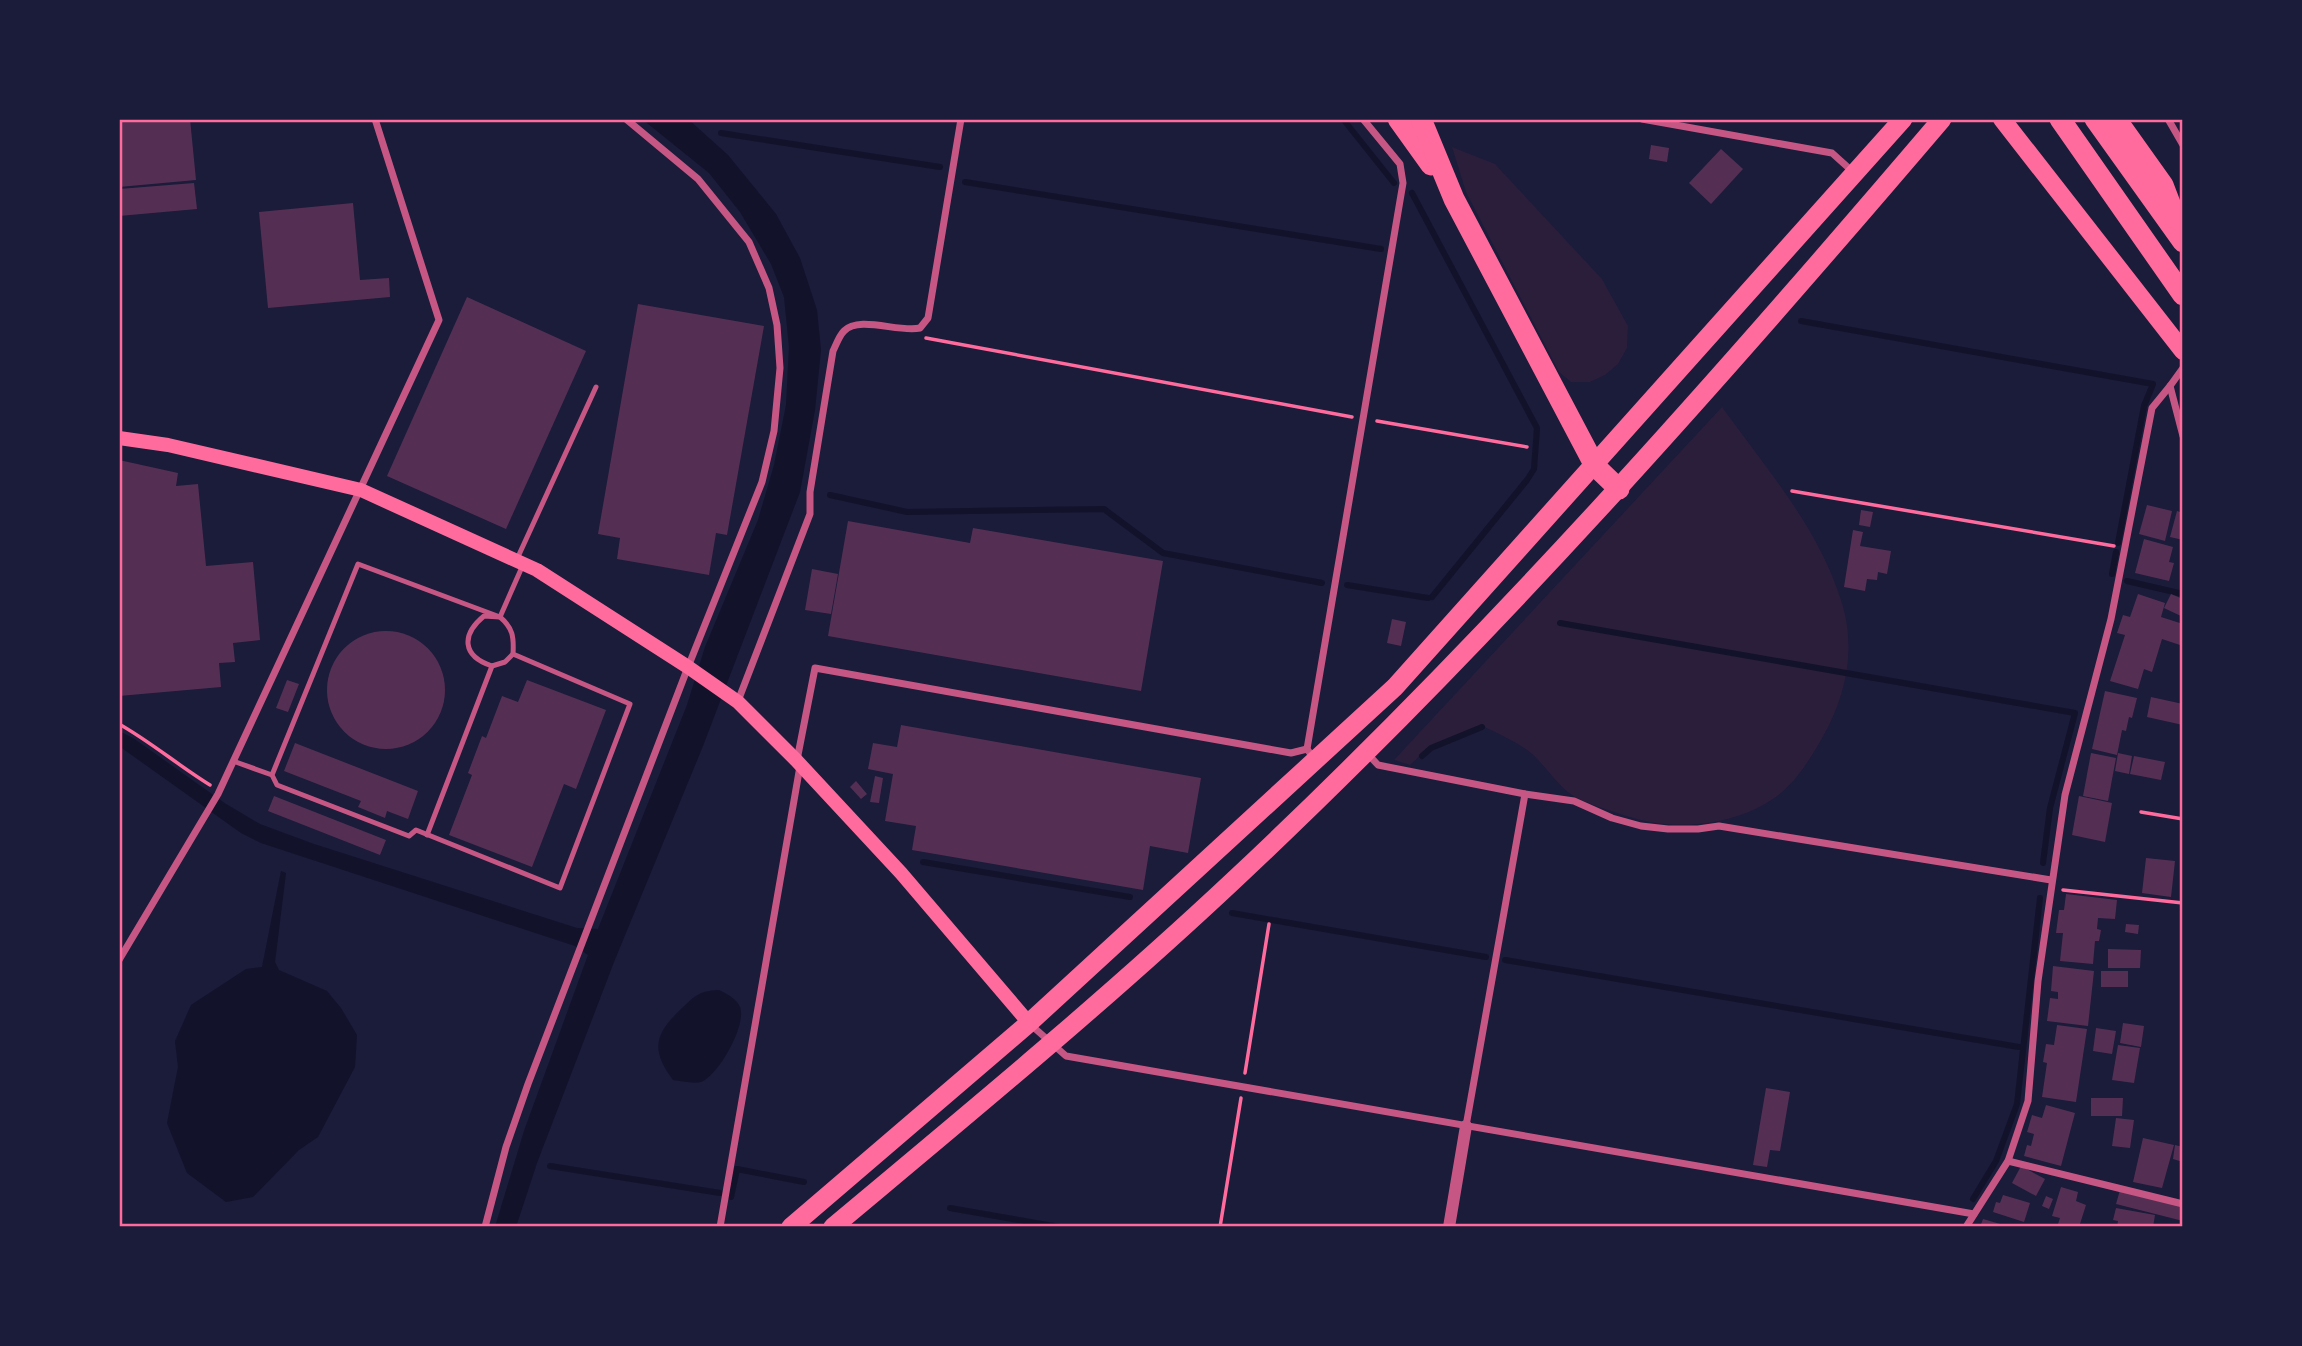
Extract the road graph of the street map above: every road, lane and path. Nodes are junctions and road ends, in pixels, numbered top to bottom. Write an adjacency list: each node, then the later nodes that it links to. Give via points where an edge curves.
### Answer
1 (375, 119): 32 (street, via 439,320)
2 (626, 119): 39 (street, via 698,179 749,242 769,288 777,325 780,368 774,431 762,482)
3 (961, 119): 21 (street, via 931,308 920,328)
4 (1363, 119): 26 (street, via 1400,164 1403,183)
5 (1398, 119): 17 (highway)
6 (1421, 119): 17 (highway)
7 (1642, 119): 16 (street, via 1832,153)
8 (1903, 119): 16 (highway)
9 (1942, 119): 31 (highway)
10 (2002, 119): 22 (main road)
11 (2060, 119): 20 (highway)
12 (2095, 119): 19 (highway)
13 (2116, 119): 18 (highway, via 2162,185)
14 (2168, 119): 15 (street)
15 (2183, 145)
16 (1856, 174): 30 (highway)
17 (1454, 199): 30 (highway)
18 (2183, 237)
19 (2183, 242)
20 (2183, 295)
21 (908, 331): 26 (path, via 936,341); 40 (street, via 855,325 844,331 832,351 810,514)
22 (2183, 351)
23 (2183, 368): 24 (street)
24 (2170, 386): 27 (street); 34 (street, via 2152,408)
25 (596, 387): 35 (lane)
26 (1362, 419): 29 (path); 43 (street)
27 (2183, 436)
28 (119, 438): 32 (main road)
29 (1527, 447)
30 (1595, 466): 31 (highway); 43 (highway, via 1395,687)
31 (1619, 489): 42 (highway)
32 (360, 490): 35 (main road); 44 (street)
33 (1792, 491): 34 (path)
34 (2125, 548): 52 (street, via 2065,795)
35 (520, 562): 36 (lane); 39 (main road)
36 (500, 617): 37 (lane, via 510,626); 38 (lane, via 484,617 468,638 469,650 480,662); 46 (lane, via 358,564)
37 (513, 654): 38 (lane); 51 (lane, via 630,704 560,888)
38 (492, 666): 51 (lane)
39 (688, 667): 40 (main road); 61 (street, via 519,1109)
40 (738, 702): 45 (main road)
41 (119, 724): 47 (path)
42 (1366, 752): 48 (street, via 1378,765); 56 (highway, via 1232,883)
43 (1311, 755): 45 (street, via 816,668); 55 (highway)
44 (233, 761): 46 (lane); 47 (street)
45 (799, 763): 55 (main road, via 901,873); 62 (street)
46 (272, 775): 51 (lane, via 277,785 409,836 416,830)
47 (219, 793): 54 (street)
48 (1525, 794): 52 (street, via 1574,801 1641,826 1668,830 1719,825); 57 (street)
49 (2140, 813): 50 (path)
50 (2183, 818)
51 (427, 835)
52 (2051, 885): 53 (path); 58 (street, via 2028,1101)
53 (2183, 903)
54 (119, 960)
55 (1029, 1023): 56 (street); 63 (highway)
56 (1052, 1044): 57 (street, via 1066,1056); 64 (highway)
57 (1466, 1126): 60 (street); 65 (street)
58 (2008, 1161): 59 (street); 60 (street)
59 (2183, 1204)
60 (1974, 1214): 66 (street)
61 (485, 1227)
62 (720, 1227)
63 (791, 1227)
64 (832, 1227)
65 (1449, 1227)
66 (1966, 1227)

